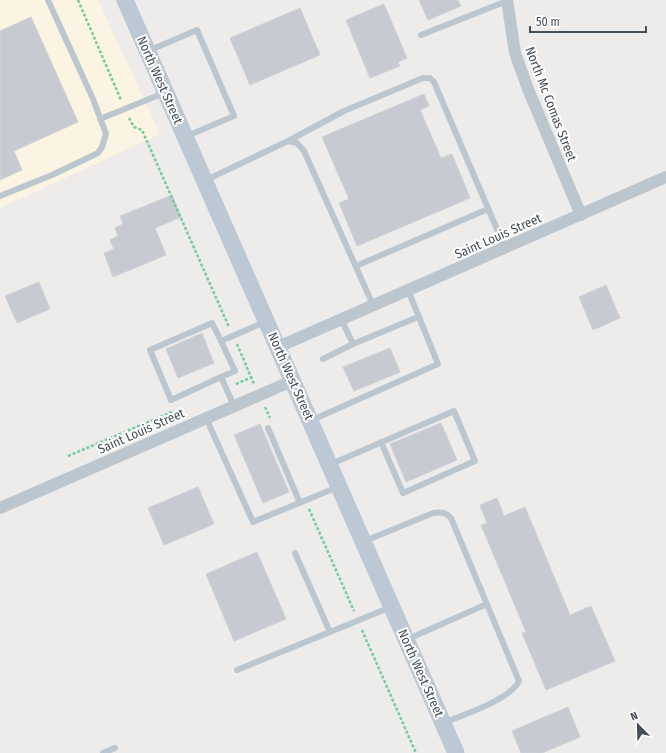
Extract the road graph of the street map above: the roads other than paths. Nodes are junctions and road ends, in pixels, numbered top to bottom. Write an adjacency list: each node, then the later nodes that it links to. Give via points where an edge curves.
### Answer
1 (48, 0): 7 (lane)
2 (125, 0): 5 (main road, North West Street)
3 (507, 1): 4 (lane); 14 (street, North Mc Comas Street, via 514,53)
4 (420, 35)
5 (148, 51): 6 (main road, North West Street); 8 (lane, via 197,30 234,116)
6 (166, 92): 7 (lane); 8 (main road, North West Street)
7 (100, 119): 12 (lane, via 106,134 98,153)
8 (185, 137): 11 (main road, North West Street)
9 (288, 141): 11 (lane); 13 (lane, via 344,111 423,78 430,78 434,82); 16 (lane, via 297,143 304,151)
10 (666, 178): 14 (street, Saint Louis Street)
11 (205, 181): 21 (main road, North West Street)
12 (0, 196)
13 (488, 209): 15 (lane); 16 (lane)
14 (581, 215): 15 (street, Saint Louis Street)
15 (505, 248): 17 (street, Saint Louis Street)
16 (356, 266): 18 (lane)
17 (408, 290): 18 (street, Saint Louis Street); 19 (lane)
18 (373, 305): 20 (street, Saint Louis Street)
19 (418, 316): 23 (lane); 30 (lane, via 438,364)
20 (341, 319): 23 (lane); 24 (street, Saint Louis Street)
21 (266, 321): 22 (lane); 24 (main road, North West Street)
22 (221, 341): 26 (lane, via 234,371); 26 (lane, via 212,323 150,350 171,400)
23 (353, 344): 25 (lane)
24 (278, 347): 27 (main road, North West Street)
25 (323, 359)
26 (221, 377): 28 (lane)
27 (292, 381): 28 (street, Saint Louis Street); 30 (main road, North West Street)
28 (234, 406): 29 (street, Saint Louis Street)
29 (206, 418): 35 (lane, via 253,522); 36 (street, Saint Louis Street)
30 (310, 421): 33 (main road, North West Street)
31 (270, 426): 35 (lane)
32 (382, 442): 32 (lane, via 454,411 475,460 403,493); 33 (lane)
33 (330, 465): 34 (main road, North West Street)
34 (339, 487): 35 (lane); 37 (main road, North West Street)
35 (303, 501)
36 (0, 508)
37 (364, 542): 39 (lane, via 425,515 440,512 446,514 451,518); 40 (main road, North West Street)
38 (295, 553): 41 (lane)
39 (487, 604): 42 (lane); 44 (lane, via 519,681 516,687 500,699)
40 (392, 606): 41 (lane); 42 (main road, North West Street)
41 (330, 632): 43 (lane)
42 (406, 639): 44 (main road, North West Street)
43 (237, 670)
44 (443, 723): 47 (main road, North West Street)
45 (115, 748): 46 (lane)
46 (103, 753)
47 (456, 753)

